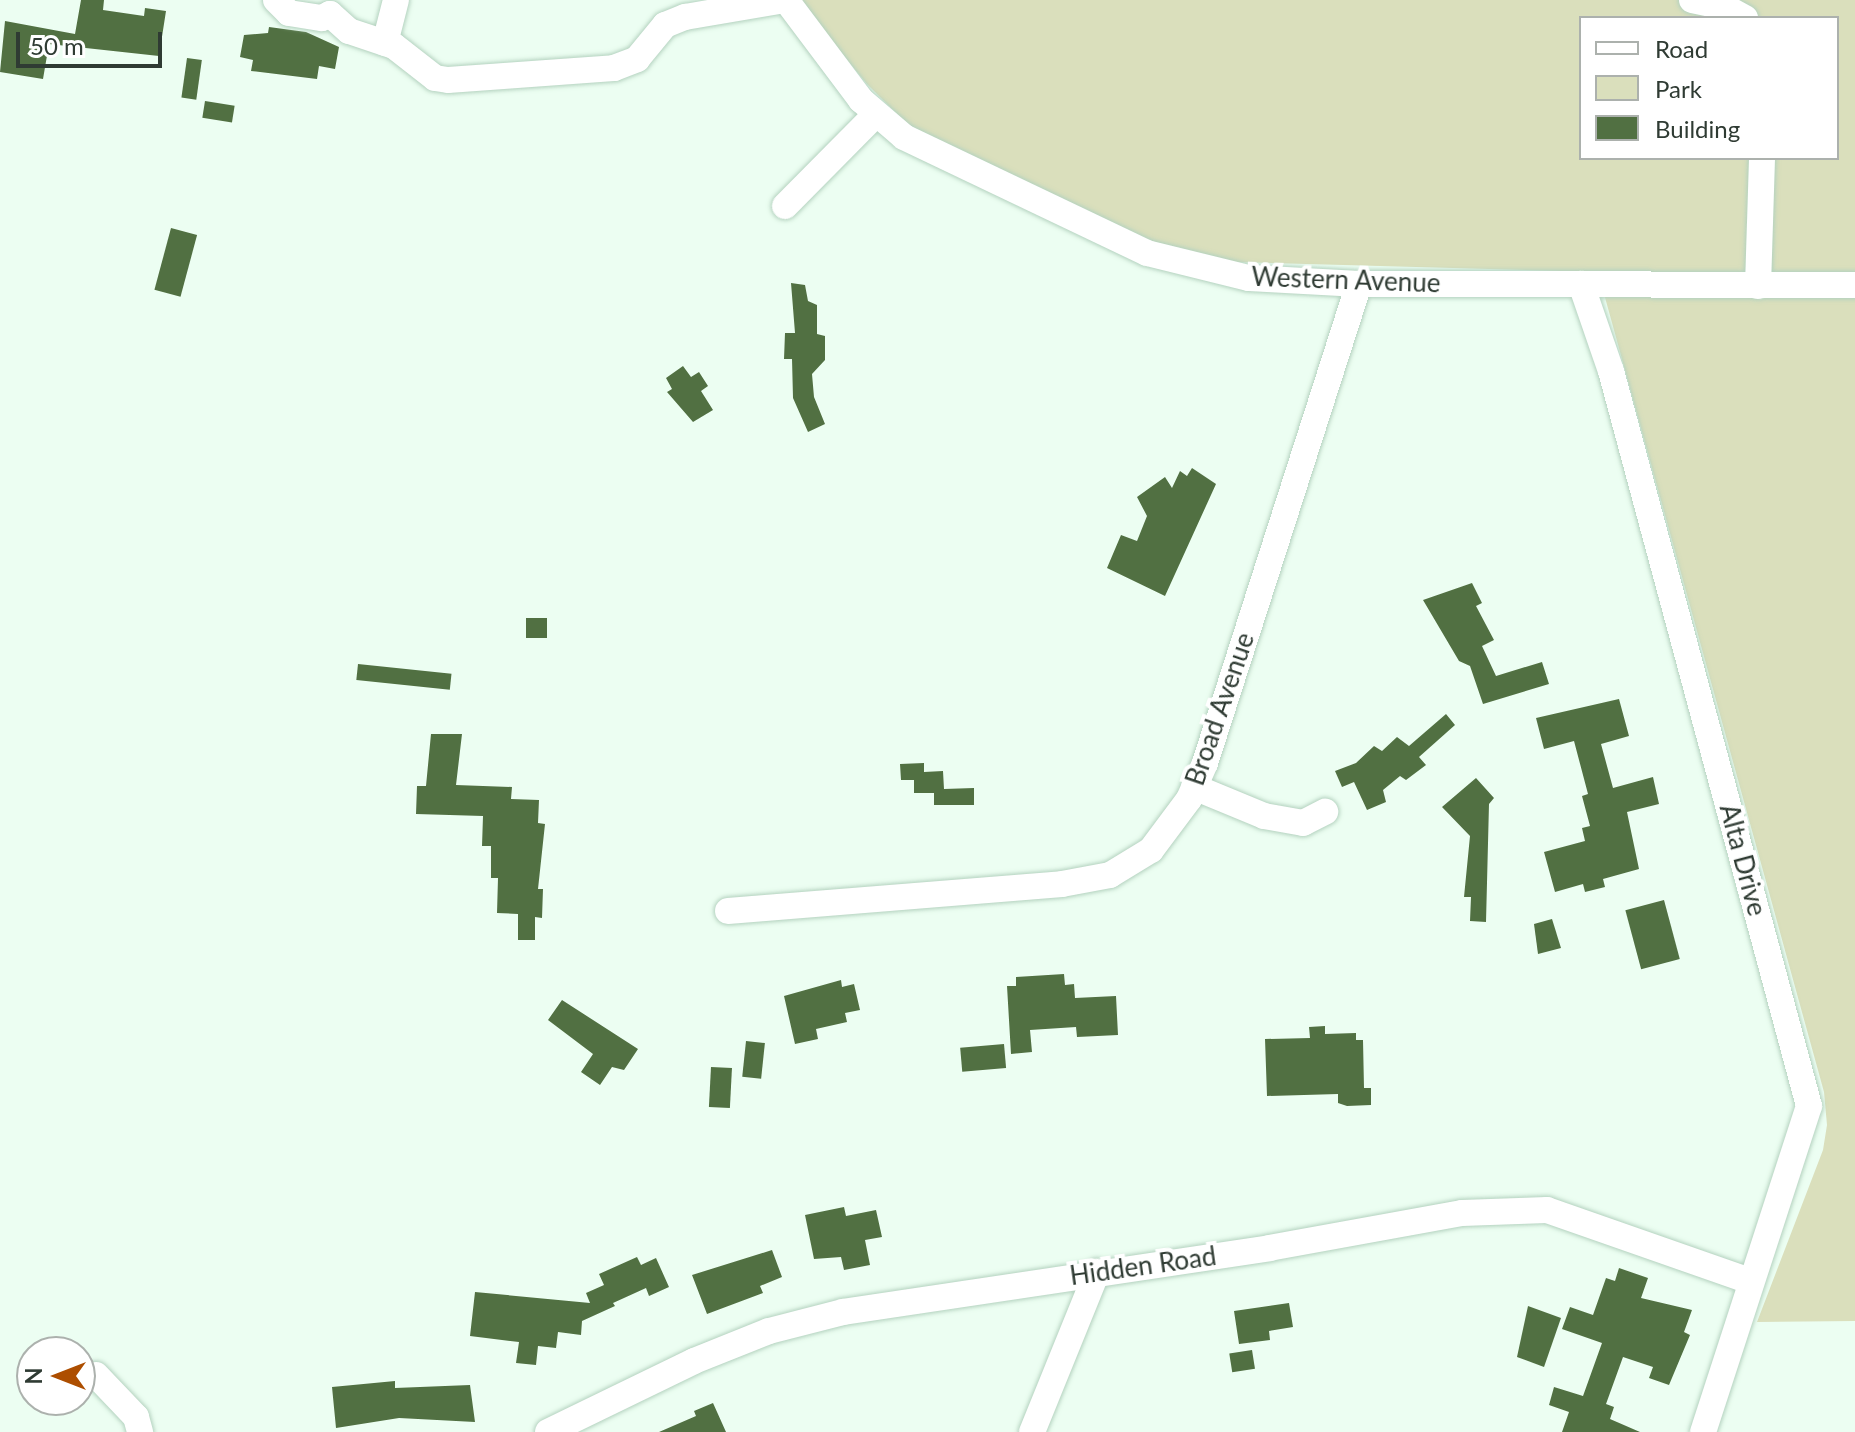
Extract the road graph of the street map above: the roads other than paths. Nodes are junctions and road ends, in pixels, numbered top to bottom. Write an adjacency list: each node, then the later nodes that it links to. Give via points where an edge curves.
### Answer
1 (276, 0): 5 (street, via 289,13 322,18)
2 (396, 0): 7 (street)
3 (785, 0): 7 (street, via 685,17 665,25 637,59 614,68 448,80 435,78); 8 (street, Western Avenue)
4 (1692, 0): 6 (street)
5 (331, 7): 7 (street, via 349,31)
6 (1741, 16)
7 (385, 43)
8 (876, 114): 10 (street); 11 (street, Western Avenue, via 917,144 1147,253 1249,278)
9 (1762, 160): 14 (street)
10 (785, 206)
11 (1359, 284): 12 (street, Western Avenue); 15 (street, Broad Avenue)
12 (1581, 284): 14 (street, Western Avenue); 19 (street, Alta Drive, via 1611,371 1807,1087 1804,1130)
13 (1855, 285): 14 (street, Western Avenue)
14 (1758, 286)
15 (1194, 787): 16 (street, via 1264,816 1303,823); 17 (street, Broad Avenue, via 1151,850 1110,875 1062,884)
16 (1325, 812)
17 (728, 911)
18 (1097, 1272): 19 (street, Hidden Road, via 1462,1213 1547,1210); 22 (street, Hidden Road, via 923,1297 769,1331); 23 (street)
19 (1750, 1281): 24 (street, Alta Drive)
20 (96, 1375): 21 (street, via 136,1417)
21 (140, 1432)
22 (548, 1432)
23 (1032, 1432)
24 (1703, 1432)

